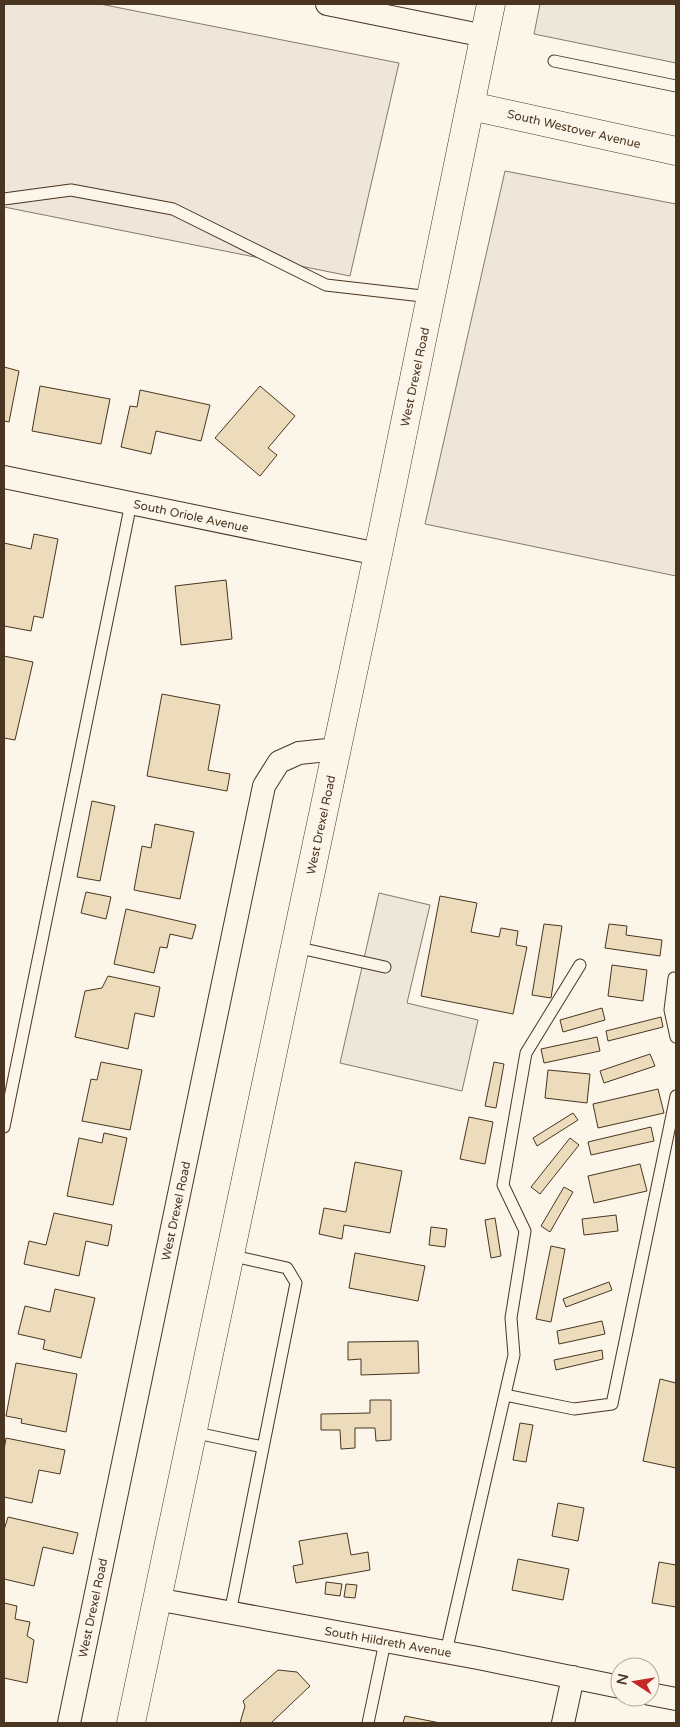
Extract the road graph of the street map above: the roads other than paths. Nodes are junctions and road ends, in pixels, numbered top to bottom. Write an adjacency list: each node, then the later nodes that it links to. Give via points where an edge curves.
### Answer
1 (327, 4): 3 (street)
2 (491, 4): 3 (street, West Drexel Road)
3 (485, 36): 6 (street, West Drexel Road)
4 (554, 61): 5 (lane)
5 (676, 86)
6 (472, 106): 7 (street, South Westover Avenue); 9 (street, West Drexel Road)
7 (676, 152)
8 (4, 199): 9 (lane, via 71,190 173,209 326,285)
9 (432, 297): 12 (street, West Drexel Road)
10 (4, 477): 11 (street, South Oriole Avenue)
11 (131, 503): 12 (street, South Oriole Avenue); 20 (lane)
12 (378, 554): 13 (street, West Drexel Road)
13 (337, 749): 14 (street, West Drexel Road); 33 (street, West Drexel Road, via 299,753 279,762 264,786)
14 (295, 947): 16 (lane); 21 (street, West Drexel Road)
15 (580, 965): 22 (lane, via 526,1052 503,1185 525,1231 511,1318 514,1355)
16 (385, 967)
17 (674, 978): 18 (lane, via 670,1010)
18 (676, 1036)
19 (676, 1096): 22 (lane, via 612,1404 574,1409)
20 (4, 1127)
21 (229, 1255): 23 (street, West Drexel Road); 24 (lane, via 287,1268 296,1283)
22 (505, 1395): 28 (lane)
23 (192, 1432): 24 (lane); 25 (street, West Drexel Road)
24 (263, 1447): 26 (lane)
25 (156, 1599): 26 (street, South Hildreth Avenue); 34 (street, West Drexel Road)
26 (230, 1613): 27 (street, South Hildreth Avenue)
27 (385, 1642): 28 (street, South Hildreth Avenue); 35 (lane)
28 (446, 1652): 29 (street, South Hildreth Avenue)
29 (572, 1678): 30 (street, South Hildreth Avenue); 36 (street)
30 (610, 1686)
31 (660, 1696): 32 (street)
32 (676, 1699)
33 (69, 1723)
34 (131, 1723)
35 (368, 1723)
36 (563, 1723)

